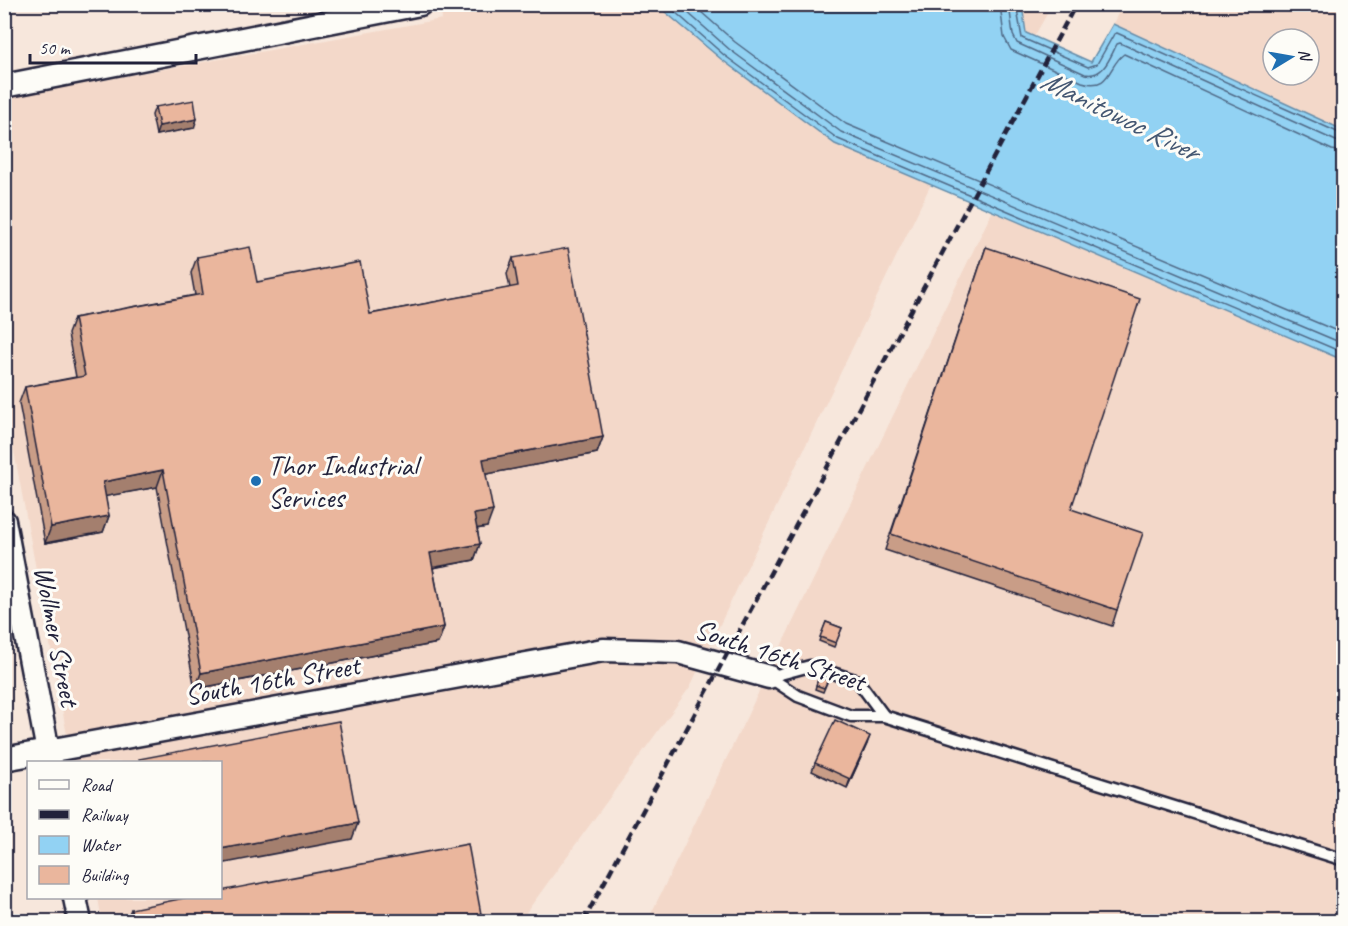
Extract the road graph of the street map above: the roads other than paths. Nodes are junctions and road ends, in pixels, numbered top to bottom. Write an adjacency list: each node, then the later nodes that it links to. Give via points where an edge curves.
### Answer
1 (420, 4): 2 (street)
2 (4, 86)
3 (4, 521): 6 (street, Wollmer Street)
4 (769, 677): 5 (lane, South 16th Street, via 798,696 851,716); 5 (lane, via 810,666 858,681); 6 (street, South 16th Street, via 678,652 603,650)
5 (884, 716): 8 (lane, South 16th Street)
6 (49, 757): 7 (street, South 16th Street)
7 (4, 759)
8 (1344, 860)
9 (75, 899): 10 (street)
10 (80, 921)

